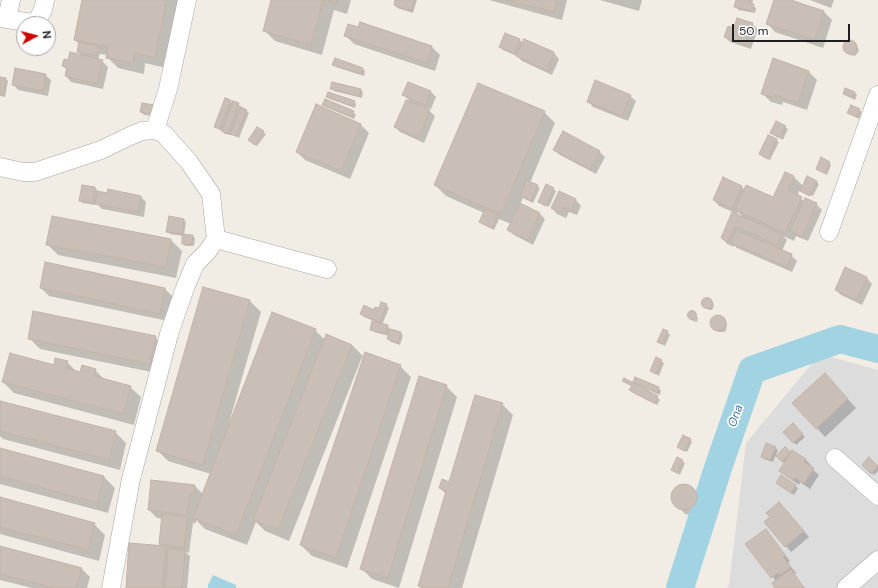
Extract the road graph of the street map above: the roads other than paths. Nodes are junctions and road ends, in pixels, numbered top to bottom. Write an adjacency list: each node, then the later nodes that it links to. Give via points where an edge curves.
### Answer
1 (11, 0): 4 (street)
2 (45, 0): 4 (street, via 44,10 32,23)
3 (187, 0): 6 (street, via 168,89)
4 (3, 19)
5 (878, 94): 8 (street)
6 (155, 130): 7 (street, via 142,131 101,150 35,172); 9 (street, via 164,134 189,162 211,194)
7 (0, 167)
8 (829, 232)
9 (216, 239): 10 (street); 14 (street, via 195,264 169,334 131,479)
10 (327, 269)
11 (835, 458): 12 (street)
12 (878, 496)
13 (878, 560): 15 (street)
14 (111, 588)
15 (846, 588)

